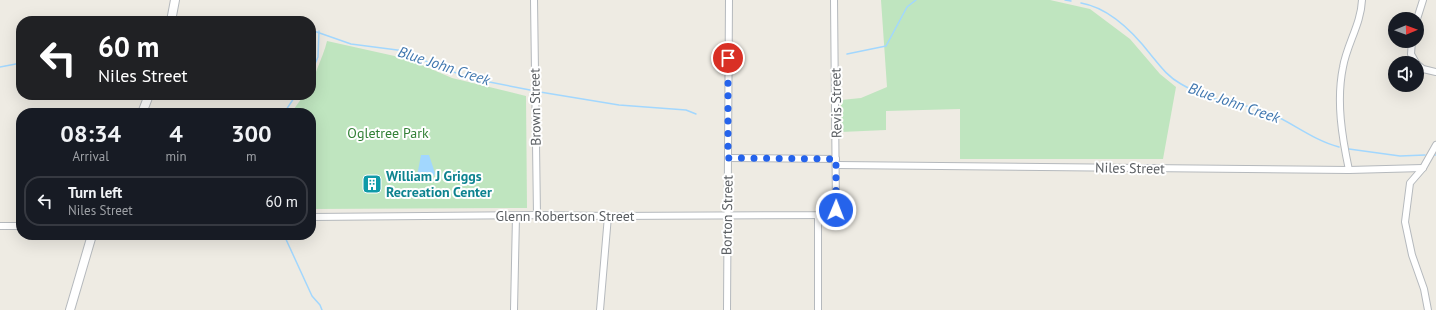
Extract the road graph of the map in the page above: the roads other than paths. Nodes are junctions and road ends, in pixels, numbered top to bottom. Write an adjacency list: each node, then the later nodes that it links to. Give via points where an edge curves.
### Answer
1 (175, 0): 8 (street)
2 (534, 0): 16 (street, Brown Street)
3 (729, 0): 12 (street, Borton Street)
4 (834, 0): 13 (street, Revis Street)
5 (1362, 0): 15 (street, via 1357,27 1348,49 1342,76 1340,107 1343,144)
6 (1423, 0): 7 (street)
7 (1419, 12)
8 (172, 16)
9 (1424, 69): 10 (street)
10 (1436, 72)
11 (1436, 145): 14 (street)
12 (728, 158): 13 (street, Niles Street); 17 (street, Borton Street)
13 (837, 162): 15 (street, Niles Street); 18 (street, Revis Street, via 836,210 832,215)
14 (1423, 168): 15 (street, Niles Street); 30 (street, via 1410,183 1405,222)
15 (1349, 170)
16 (536, 215): 19 (street, Glenn Robertson Street); 20 (street, Glenn Robertson Street)
17 (727, 215): 18 (street, Glenn Robertson Street); 20 (street, Glenn Robertson Street); 28 (street, Borton Street)
18 (818, 215): 29 (street)
19 (516, 216): 21 (street, Glenn Robertson Street); 26 (street)
20 (608, 216): 27 (street)
21 (316, 217)
22 (0, 226): 23 (street)
23 (16, 226)
24 (91, 240): 25 (street)
25 (70, 310)
26 (514, 310)
27 (600, 310)
28 (726, 310)
29 (818, 310)
30 (1428, 310)

